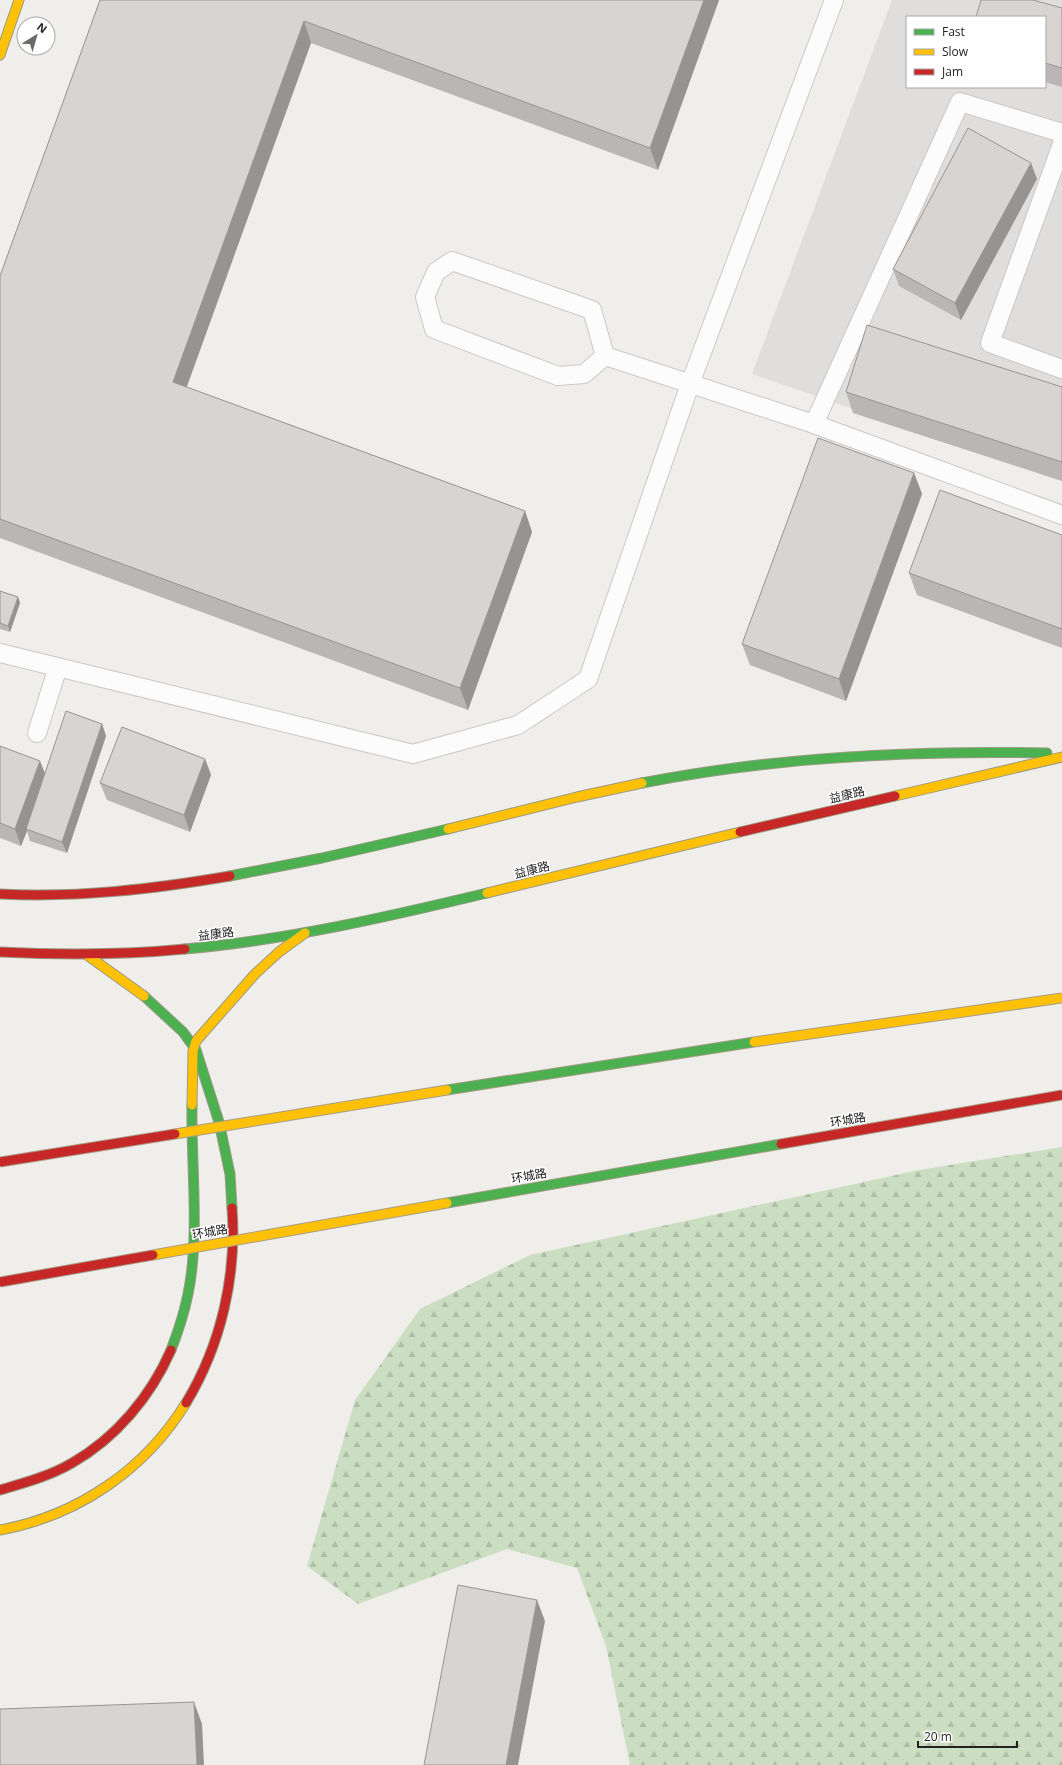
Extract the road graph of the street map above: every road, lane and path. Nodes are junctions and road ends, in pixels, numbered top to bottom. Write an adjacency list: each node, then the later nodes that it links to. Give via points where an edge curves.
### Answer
1 (19, 0): 3 (main road)
2 (834, 0): 8 (lane)
3 (0, 55)
4 (1062, 133): 9 (lane, via 960,102)
5 (1062, 144): 7 (lane, via 990,343)
6 (606, 356): 6 (lane, via 592,310 452,261 436,272 425,297 434,329 558,376 584,374); 8 (lane)
7 (1062, 369)
8 (690, 384): 9 (lane); 12 (lane, via 588,679 518,725 414,754)
9 (814, 424): 10 (lane)
10 (1062, 515)
11 (0, 653): 12 (lane)
12 (58, 667): 13 (lane)
13 (37, 733)
14 (1062, 753): 16 (main road, via 992,750 932,752 714,771 596,792 436,832 228,876 119,892 64,895)
15 (1062, 757): 17 (main road, 益康路, via 425,908)
16 (0, 894)
17 (305, 933): 19 (main road, 益康路, via 163,953); 21 (main road, via 256,972)
18 (0, 952): 19 (main road, 益康路)
19 (87, 955): 21 (main road, via 138,992)
20 (1062, 998): 23 (main road, bridge, via 666,1055)
21 (194, 1044): 25 (main road, via 191,1138 192,1265 187,1299 175,1340 150,1389 115,1431 94,1449 50,1474); 26 (main road, via 221,1131 232,1198 233,1235 228,1292 218,1337 206,1370 191,1398 163,1438 127,1473 58,1514)
22 (1062, 1095): 24 (main road, 环城路, bridge)
23 (0, 1162)
24 (0, 1282)
25 (0, 1490)
26 (0, 1530)

